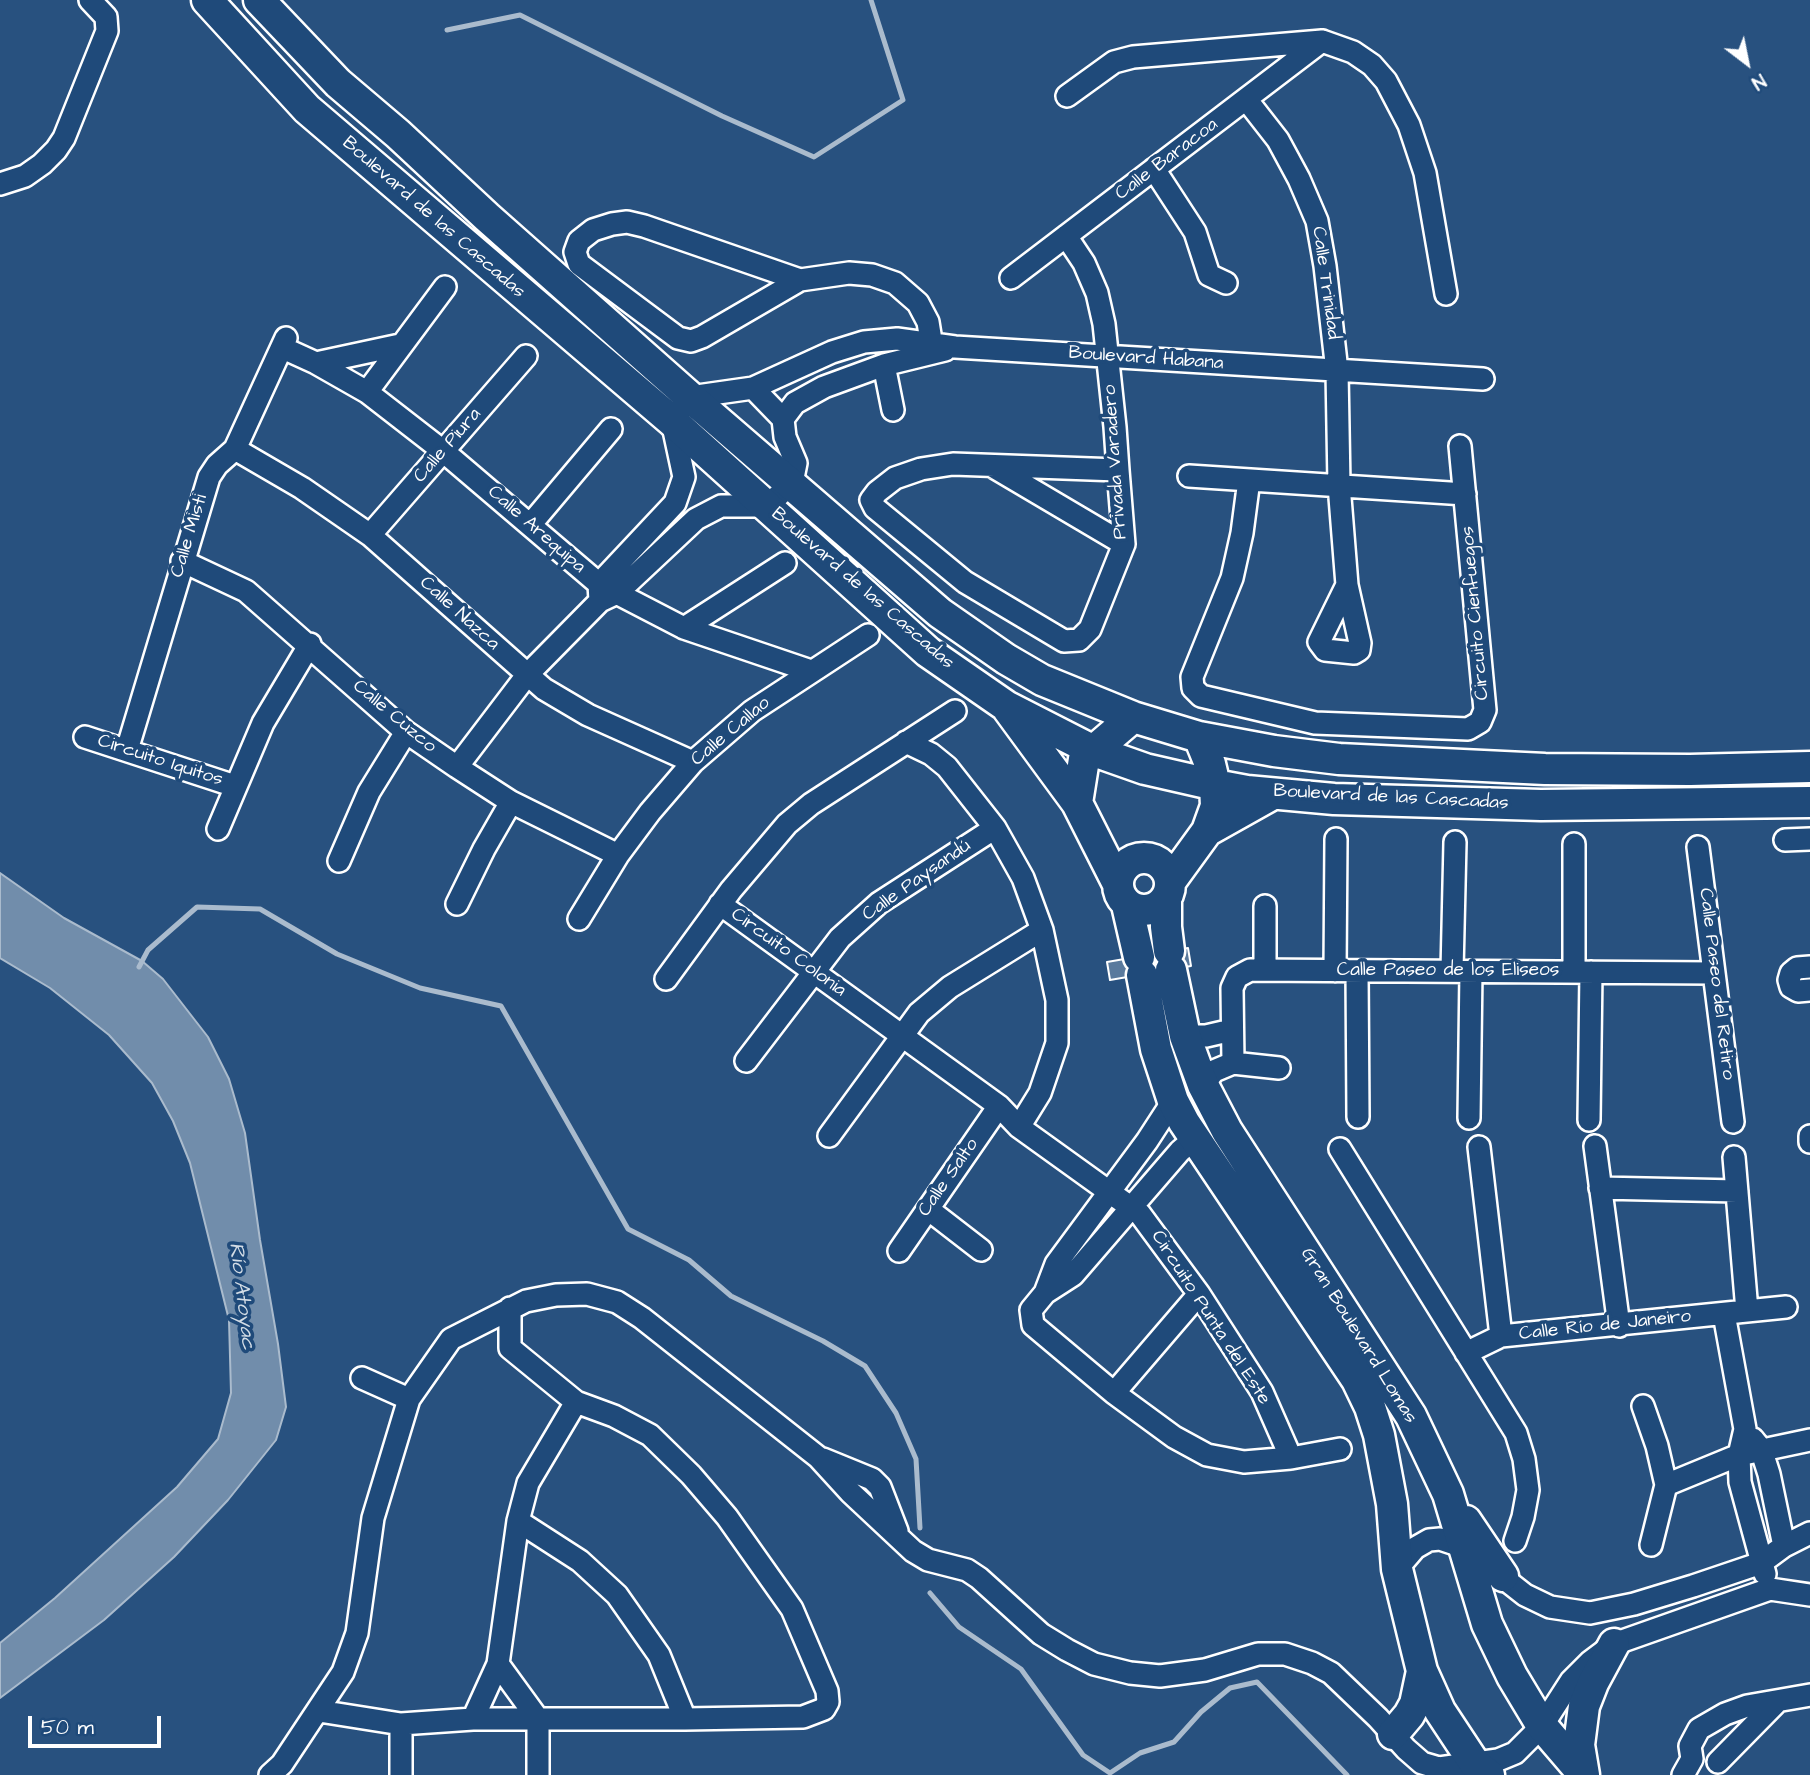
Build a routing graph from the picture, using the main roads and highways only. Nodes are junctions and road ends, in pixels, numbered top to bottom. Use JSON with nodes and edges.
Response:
{"nodes":[{"id":1,"x":207,"y":0,"type":"edge"},
{"id":2,"x":259,"y":0,"type":"edge"},
{"id":3,"x":1006,"y":706,"type":"junction"},
{"id":4,"x":1133,"y":717,"type":"junction"},
{"id":5,"x":1199,"y":737,"type":"junction"},
{"id":6,"x":1094,"y":751,"type":"junction"},
{"id":7,"x":1810,"y":767,"type":"edge"},
{"id":8,"x":1545,"y":769,"type":"junction"},
{"id":9,"x":1215,"y":785,"type":"junction"},
{"id":10,"x":1273,"y":794,"type":"junction"},
{"id":11,"x":1810,"y":802,"type":"edge"},
{"id":12,"x":1077,"y":803,"type":"junction"},
{"id":13,"x":1541,"y":805,"type":"junction"},
{"id":14,"x":1207,"y":831,"type":"junction"},
{"id":15,"x":1168,"y":890,"type":"junction"},
{"id":16,"x":1122,"y":893,"type":"junction"},
{"id":17,"x":1155,"y":963,"type":"junction"},
{"id":18,"x":1150,"y":1023,"type":"junction"},
{"id":19,"x":1183,"y":1027,"type":"junction"},
{"id":20,"x":1257,"y":1176,"type":"junction"},
{"id":21,"x":1231,"y":1193,"type":"junction"},
{"id":22,"x":1448,"y":1494,"type":"junction"},
{"id":23,"x":1503,"y":1576,"type":"road end"},
{"id":24,"x":1614,"y":1644,"type":"road end"},
{"id":25,"x":1422,"y":1671,"type":"junction"},
{"id":26,"x":1393,"y":1734,"type":"road end"},
{"id":27,"x":1482,"y":1770,"type":"edge"},
{"id":28,"x":1584,"y":1775,"type":"edge"}],
"edges":[{"from":1,"to":3,"type":"main road","name":"Boulevard de las Cascadas"},
{"from":2,"to":4,"type":"main road","name":"Boulevard de las Cascadas"},
{"from":3,"to":6,"type":"main road","name":"Boulevard de las Cascadas"},
{"from":3,"to":12,"type":"main road","name":"Gran Boulevard Lomas"},
{"from":4,"to":5,"type":"main road","name":"Boulevard de las Cascadas"},
{"from":4,"to":6,"type":"main road"},
{"from":5,"to":8,"type":"main road","name":"Boulevard de las Cascadas"},
{"from":5,"to":9,"type":"main road"},
{"from":6,"to":9,"type":"main road","name":"Boulevard de las Cascadas"},
{"from":6,"to":12,"type":"main road"},
{"from":7,"to":8,"type":"main road","name":"Boulevard de las Cascadas"},
{"from":8,"to":13,"type":"main road"},
{"from":9,"to":10,"type":"main road","name":"Boulevard de las Cascadas"},
{"from":9,"to":14,"type":"main road"},
{"from":10,"to":13,"type":"main road","name":"Boulevard de las Cascadas"},
{"from":10,"to":14,"type":"main road"},
{"from":11,"to":13,"type":"main road","name":"Boulevard de las Cascadas"},
{"from":12,"to":16,"type":"main road","name":"Gran Boulevard Lomas"},
{"from":14,"to":15,"type":"main road"},
{"from":15,"to":16,"type":"main road"},
{"from":15,"to":16,"type":"main road"},
{"from":15,"to":17,"type":"main road","name":"Gran Boulevard Lomas"},
{"from":16,"to":17,"type":"main road","name":"Gran Boulevard Lomas"},
{"from":17,"to":18,"type":"main road","name":"Gran Boulevard Lomas"},
{"from":17,"to":19,"type":"main road","name":"Gran Boulevard Lomas"},
{"from":18,"to":19,"type":"main road"},
{"from":18,"to":21,"type":"main road","name":"Gran Boulevard Lomas"},
{"from":19,"to":20,"type":"main road","name":"Gran Boulevard Lomas"},
{"from":20,"to":21,"type":"main road"},
{"from":20,"to":22,"type":"main road","name":"Gran Boulevard Lomas"},
{"from":21,"to":25,"type":"main road","name":"Gran Boulevard Lomas"},
{"from":22,"to":23,"type":"main road"},
{"from":22,"to":28,"type":"main road","name":"Gran Boulevard Lomas"},
{"from":24,"to":28,"type":"main road"},
{"from":25,"to":26,"type":"main road"},
{"from":25,"to":27,"type":"main road","name":"Gran Boulevard Lomas"}]}
